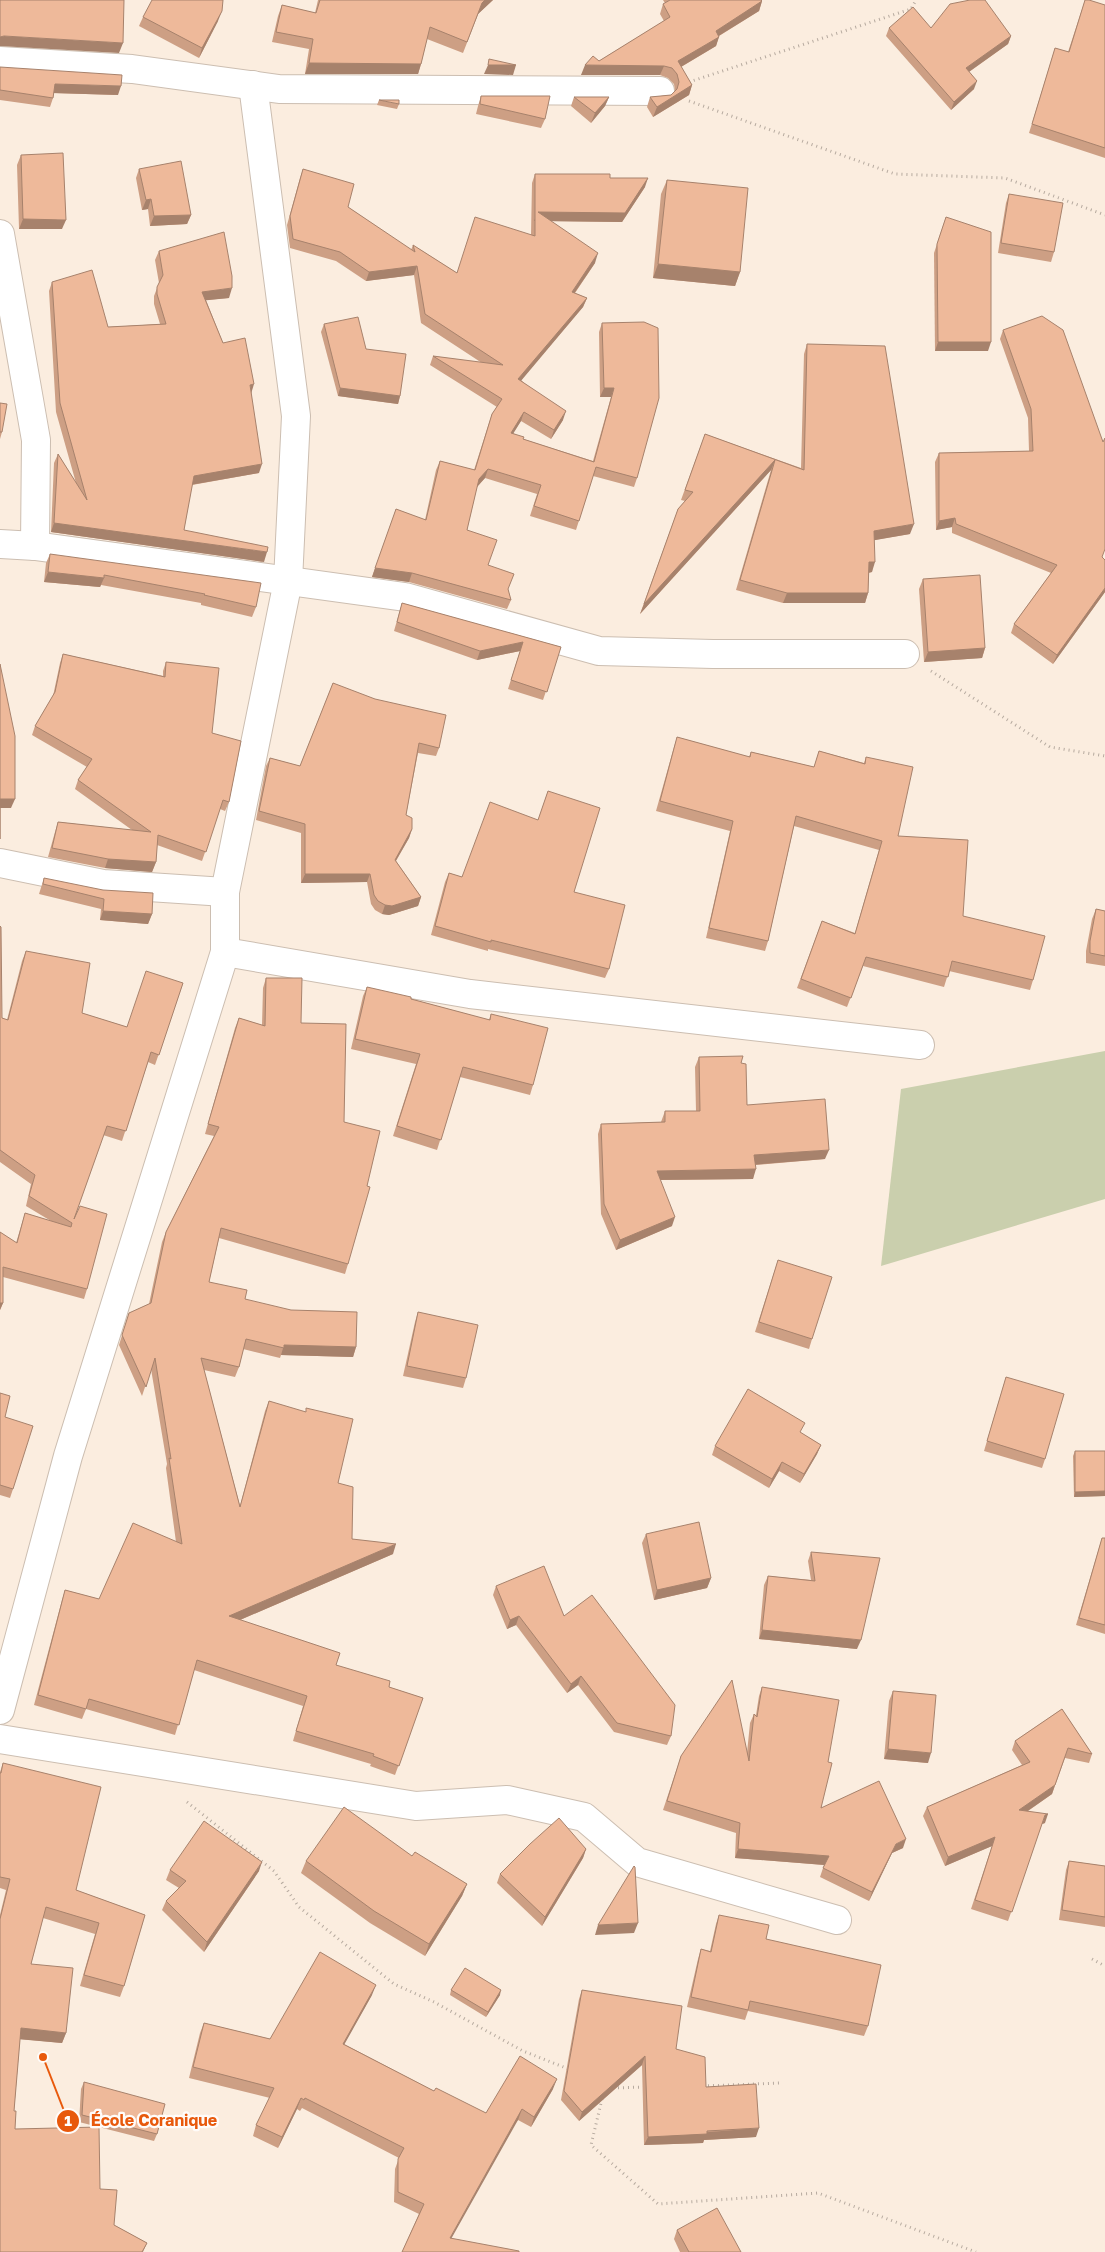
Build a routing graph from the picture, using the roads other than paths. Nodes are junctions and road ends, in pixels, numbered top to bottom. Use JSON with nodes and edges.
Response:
{"nodes":[{"id":1,"x":0,"y":61,"type":"edge"},
{"id":2,"x":253,"y":85,"type":"junction"},
{"id":3,"x":660,"y":91,"type":"road end"},
{"id":4,"x":0,"y":234,"type":"edge"},
{"id":5,"x":0,"y":544,"type":"edge"},
{"id":6,"x":35,"y":546,"type":"junction"},
{"id":7,"x":288,"y":581,"type":"junction"},
{"id":8,"x":905,"y":654,"type":"road end"},
{"id":9,"x":0,"y":863,"type":"edge"},
{"id":10,"x":225,"y":892,"type":"junction"},
{"id":11,"x":225,"y":952,"type":"junction"},
{"id":12,"x":920,"y":1045,"type":"dead end"},
{"id":13,"x":0,"y":1710,"type":"edge"},
{"id":14,"x":0,"y":1739,"type":"edge"},
{"id":15,"x":837,"y":1920,"type":"dead end"}],
"edges":[{"from":1,"to":2,"type":"street"},
{"from":2,"to":3,"type":"street"},
{"from":2,"to":7,"type":"street"},
{"from":4,"to":6,"type":"street"},
{"from":5,"to":6,"type":"street"},
{"from":6,"to":7,"type":"street"},
{"from":7,"to":8,"type":"street"},
{"from":7,"to":10,"type":"street"},
{"from":9,"to":10,"type":"street"},
{"from":10,"to":11,"type":"street"},
{"from":11,"to":12,"type":"street"},
{"from":11,"to":13,"type":"street"},
{"from":14,"to":15,"type":"street"}]}
